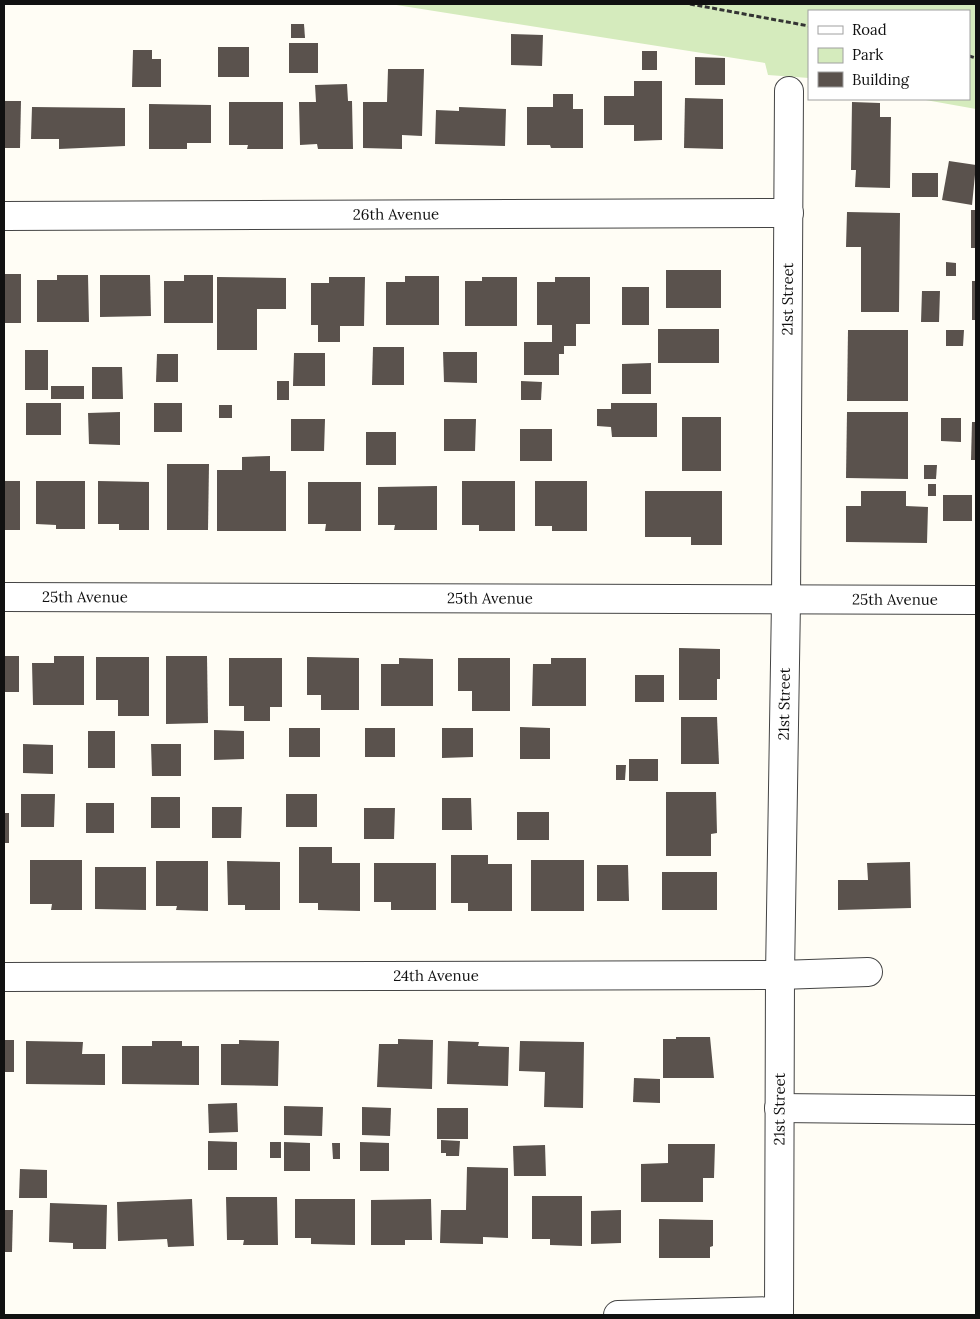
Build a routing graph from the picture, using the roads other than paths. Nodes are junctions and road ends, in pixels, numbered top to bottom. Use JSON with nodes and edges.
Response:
{"nodes":[{"id":1,"x":789,"y":92,"type":"dead end"},
{"id":2,"x":789,"y":213,"type":"junction"},
{"id":3,"x":4,"y":216,"type":"edge"},
{"id":4,"x":4,"y":597,"type":"edge"},
{"id":5,"x":976,"y":600,"type":"edge"},
{"id":6,"x":786,"y":601,"type":"junction"},
{"id":7,"x":868,"y":972,"type":"dead end"},
{"id":8,"x":780,"y":975,"type":"junction"},
{"id":9,"x":4,"y":976,"type":"edge"},
{"id":10,"x":779,"y":1108,"type":"junction"},
{"id":11,"x":976,"y":1110,"type":"edge"},
{"id":12,"x":779,"y":1313,"type":"edge"},
{"id":13,"x":618,"y":1315,"type":"edge"}],
"edges":[{"from":1,"to":2,"type":"street","name":"21st Street"},
{"from":2,"to":3,"type":"street","name":"26th Avenue"},
{"from":2,"to":6,"type":"street","name":"21st Street"},
{"from":4,"to":6,"type":"street","name":"25th Avenue"},
{"from":5,"to":6,"type":"street","name":"25th Avenue"},
{"from":6,"to":8,"type":"street","name":"21st Street"},
{"from":7,"to":8,"type":"street","name":"24th Avenue"},
{"from":8,"to":9,"type":"street","name":"24th Avenue"},
{"from":8,"to":10,"type":"street","name":"21st Street"},
{"from":10,"to":11,"type":"street"},
{"from":10,"to":12,"type":"street","name":"21st Street"},
{"from":12,"to":13,"type":"street"}]}
